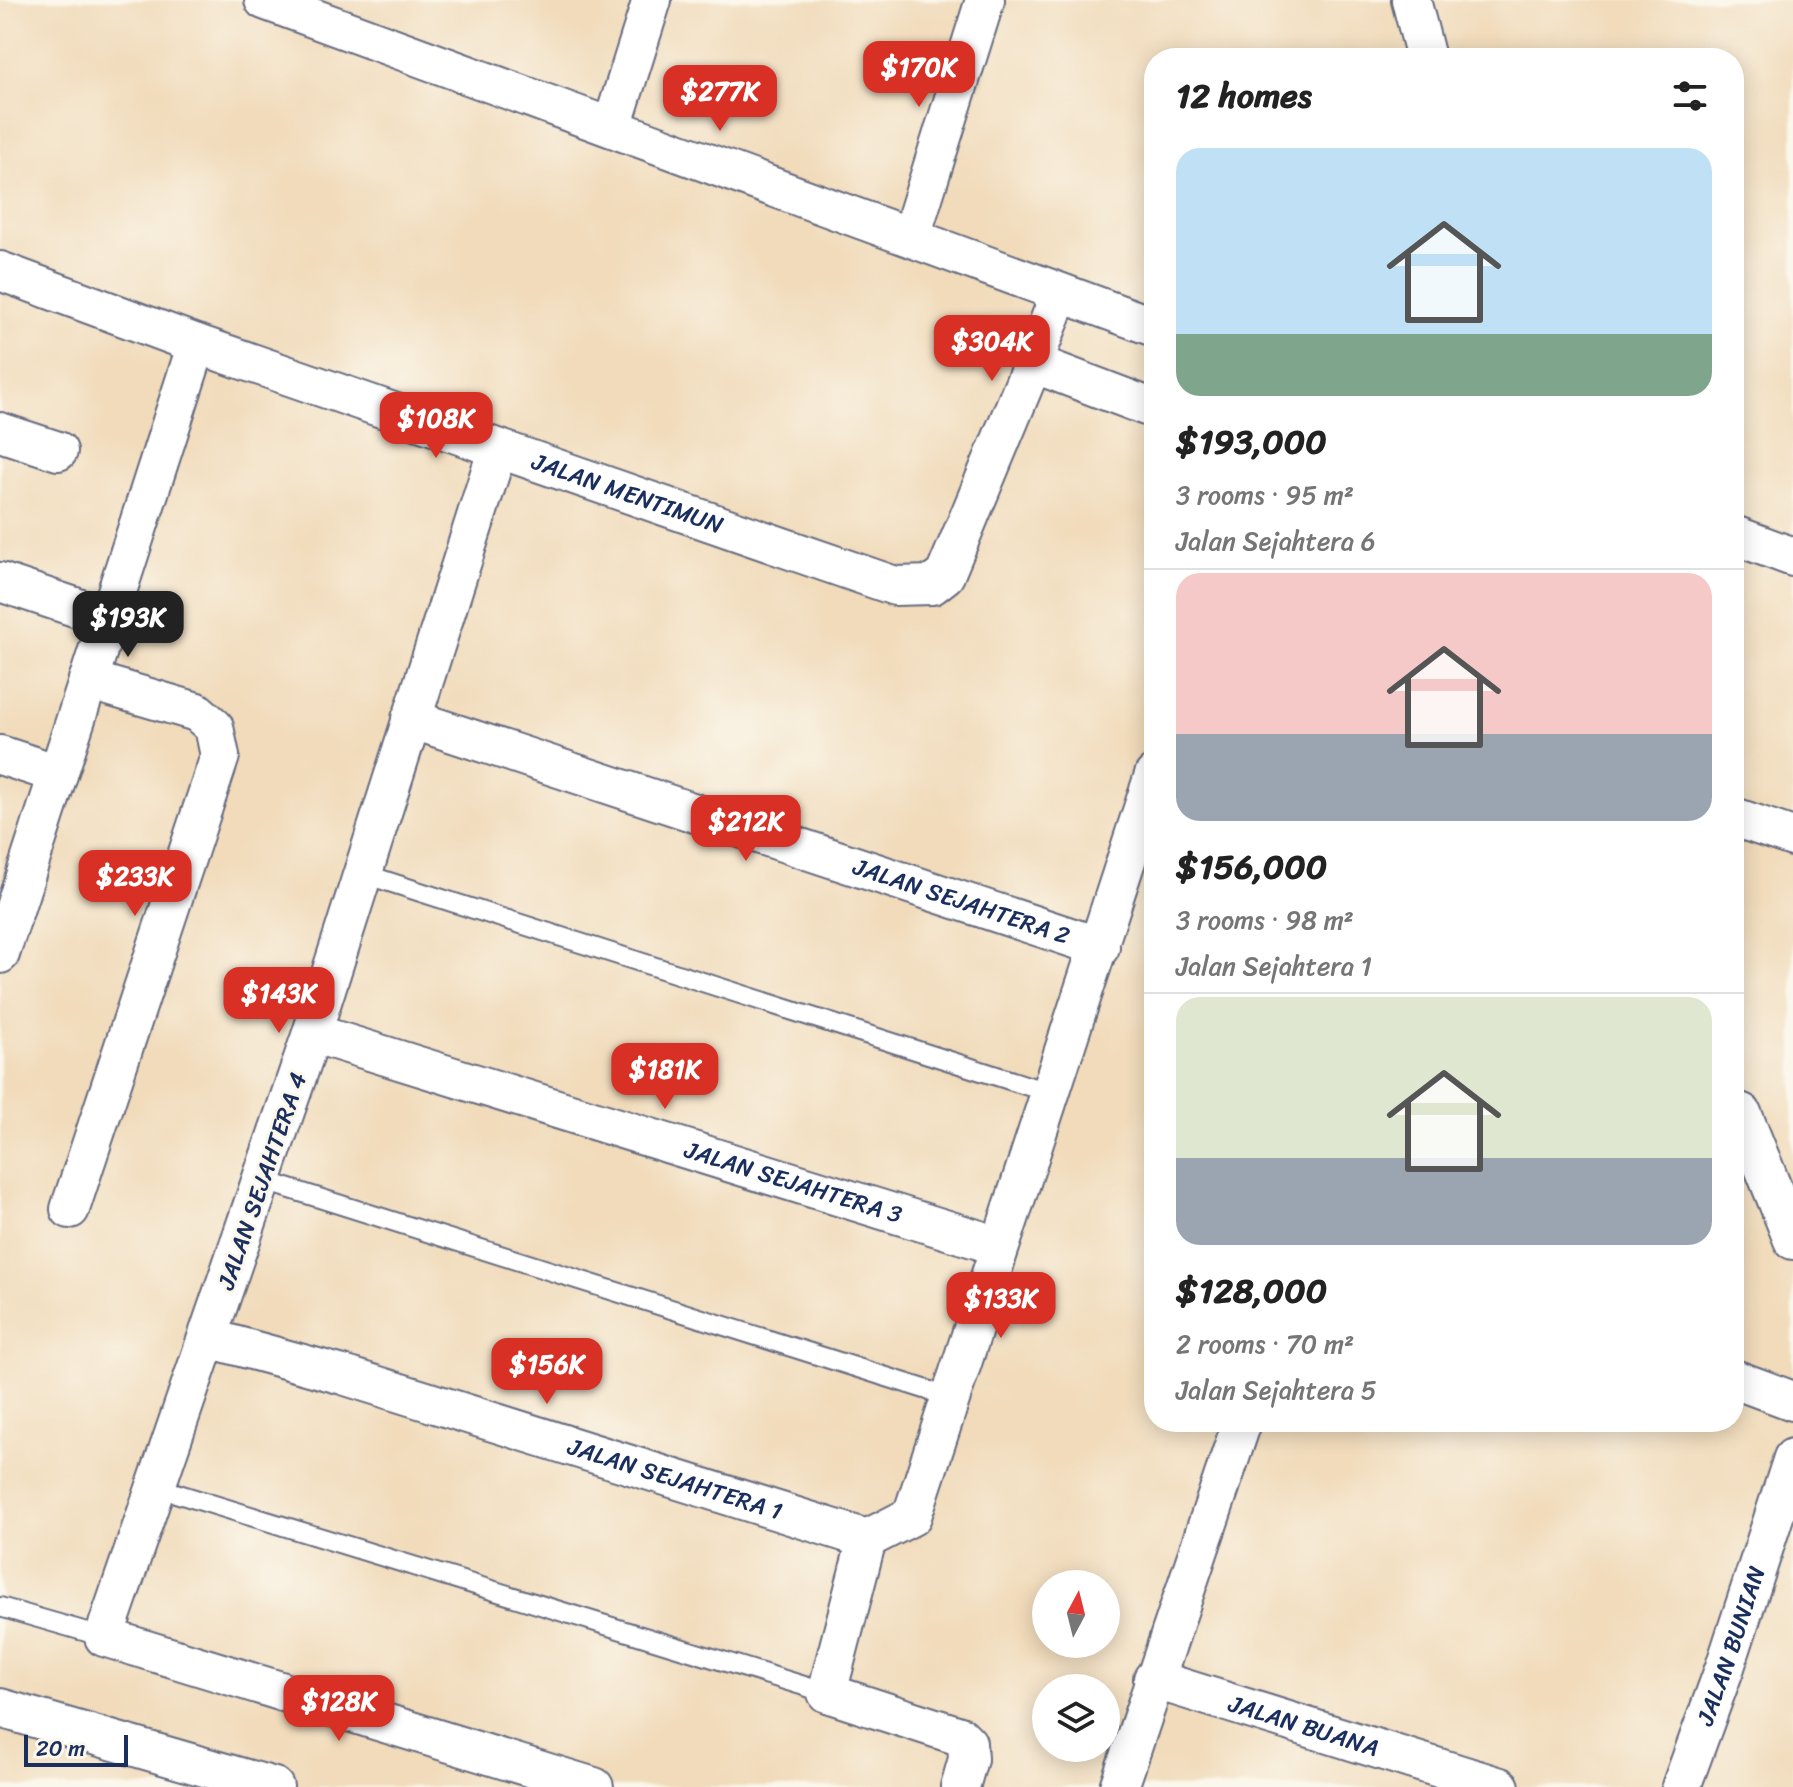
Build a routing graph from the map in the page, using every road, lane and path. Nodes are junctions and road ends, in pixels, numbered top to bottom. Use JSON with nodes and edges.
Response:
{"nodes":[{"id":1,"x":264,"y":0,"type":"edge"},
{"id":2,"x":652,"y":0,"type":"edge"},
{"id":3,"x":985,"y":0,"type":"edge"},
{"id":4,"x":1411,"y":0,"type":"edge"},
{"id":5,"x":319,"y":10,"type":"edge"},
{"id":6,"x":1423,"y":48,"type":"edge"},
{"id":7,"x":612,"y":127,"type":"junction"},
{"id":8,"x":911,"y":236,"type":"junction"},
{"id":9,"x":0,"y":271,"type":"edge"},
{"id":10,"x":1060,"y":294,"type":"junction"},
{"id":11,"x":1144,"y":323,"type":"edge"},
{"id":12,"x":197,"y":344,"type":"junction"},
{"id":13,"x":1033,"y":363,"type":"junction"},
{"id":14,"x":1144,"y":405,"type":"edge"},
{"id":15,"x":0,"y":432,"type":"edge"},
{"id":16,"x":498,"y":448,"type":"junction"},
{"id":17,"x":58,"y":451,"type":"dead end"},
{"id":18,"x":1744,"y":539,"type":"edge"},
{"id":19,"x":1793,"y":557,"type":"edge"},
{"id":20,"x":0,"y":582,"type":"edge"},
{"id":21,"x":108,"y":618,"type":"junction"},
{"id":22,"x":88,"y":680,"type":"junction"},
{"id":23,"x":411,"y":719,"type":"junction"},
{"id":24,"x":0,"y":755,"type":"edge"},
{"id":25,"x":58,"y":774,"type":"junction"},
{"id":26,"x":1144,"y":807,"type":"edge"},
{"id":27,"x":1744,"y":820,"type":"edge"},
{"id":28,"x":1793,"y":837,"type":"edge"},
{"id":29,"x":361,"y":873,"type":"junction"},
{"id":30,"x":7,"y":909,"type":"edge"},
{"id":31,"x":1100,"y":947,"type":"junction"},
{"id":32,"x":0,"y":954,"type":"edge"},
{"id":33,"x":312,"y":1033,"type":"junction"},
{"id":34,"x":1050,"y":1093,"type":"junction"},
{"id":35,"x":1744,"y":1118,"type":"edge"},
{"id":36,"x":262,"y":1180,"type":"junction"},
{"id":37,"x":70,"y":1209,"type":"dead end"},
{"id":38,"x":1793,"y":1240,"type":"edge"},
{"id":39,"x":999,"y":1246,"type":"junction"},
{"id":40,"x":208,"y":1338,"type":"junction"},
{"id":41,"x":1744,"y":1383,"type":"edge"},
{"id":42,"x":950,"y":1397,"type":"junction"},
{"id":43,"x":1793,"y":1401,"type":"edge"},
{"id":44,"x":1239,"y":1432,"type":"edge"},
{"id":45,"x":1793,"y":1458,"type":"edge"},
{"id":46,"x":156,"y":1487,"type":"junction"},
{"id":47,"x":867,"y":1539,"type":"junction"},
{"id":48,"x":0,"y":1607,"type":"edge"},
{"id":49,"x":104,"y":1637,"type":"junction"},
{"id":50,"x":1153,"y":1679,"type":"junction"},
{"id":51,"x":827,"y":1693,"type":"junction"},
{"id":52,"x":0,"y":1708,"type":"edge"},
{"id":53,"x":274,"y":1787,"type":"edge"},
{"id":54,"x":594,"y":1787,"type":"edge"},
{"id":55,"x":960,"y":1787,"type":"edge"},
{"id":56,"x":1119,"y":1787,"type":"edge"},
{"id":57,"x":1500,"y":1787,"type":"edge"},
{"id":58,"x":1681,"y":1787,"type":"edge"}],
"edges":[{"from":1,"to":5,"type":"street"},
{"from":2,"to":7,"type":"street"},
{"from":3,"to":8,"type":"street"},
{"from":4,"to":6,"type":"street"},
{"from":5,"to":7,"type":"street"},
{"from":7,"to":8,"type":"street"},
{"from":8,"to":10,"type":"street"},
{"from":9,"to":12,"type":"street","name":"JALAN MENTIMUN"},
{"from":10,"to":11,"type":"street"},
{"from":10,"to":13,"type":"street"},
{"from":12,"to":16,"type":"street","name":"JALAN MENTIMUN"},
{"from":12,"to":21,"type":"street"},
{"from":13,"to":14,"type":"street"},
{"from":13,"to":16,"type":"street","name":"JALAN MENTIMUN"},
{"from":15,"to":17,"type":"street"},
{"from":16,"to":23,"type":"street","name":"JALAN SEJAHTERA 4"},
{"from":18,"to":19,"type":"street"},
{"from":20,"to":21,"type":"street"},
{"from":21,"to":22,"type":"street"},
{"from":22,"to":25,"type":"street"},
{"from":22,"to":37,"type":"street"},
{"from":23,"to":29,"type":"street","name":"JALAN SEJAHTERA 4"},
{"from":23,"to":31,"type":"street","name":"JALAN SEJAHTERA 2"},
{"from":24,"to":25,"type":"street"},
{"from":25,"to":30,"type":"street"},
{"from":26,"to":31,"type":"street"},
{"from":27,"to":28,"type":"street"},
{"from":29,"to":33,"type":"street","name":"JALAN SEJAHTERA 4"},
{"from":29,"to":34,"type":"lane"},
{"from":30,"to":32,"type":"street"},
{"from":31,"to":34,"type":"street"},
{"from":33,"to":36,"type":"street","name":"JALAN SEJAHTERA 4"},
{"from":33,"to":39,"type":"street","name":"JALAN SEJAHTERA 3"},
{"from":34,"to":39,"type":"street"},
{"from":35,"to":38,"type":"street"},
{"from":36,"to":40,"type":"street","name":"JALAN SEJAHTERA 4"},
{"from":36,"to":42,"type":"lane"},
{"from":39,"to":42,"type":"street"},
{"from":40,"to":46,"type":"street","name":"JALAN SEJAHTERA 4"},
{"from":40,"to":47,"type":"street","name":"JALAN SEJAHTERA 1"},
{"from":41,"to":43,"type":"street"},
{"from":42,"to":47,"type":"street"},
{"from":44,"to":50,"type":"street"},
{"from":45,"to":58,"type":"street","name":"JALAN BUNIAN"},
{"from":46,"to":49,"type":"street","name":"JALAN SEJAHTERA 4"},
{"from":46,"to":51,"type":"lane"},
{"from":47,"to":51,"type":"street"},
{"from":48,"to":49,"type":"lane"},
{"from":49,"to":54,"type":"street"},
{"from":50,"to":56,"type":"street"},
{"from":50,"to":57,"type":"street","name":"JALAN BUANA"},
{"from":51,"to":55,"type":"street"},
{"from":52,"to":53,"type":"street"}]}
